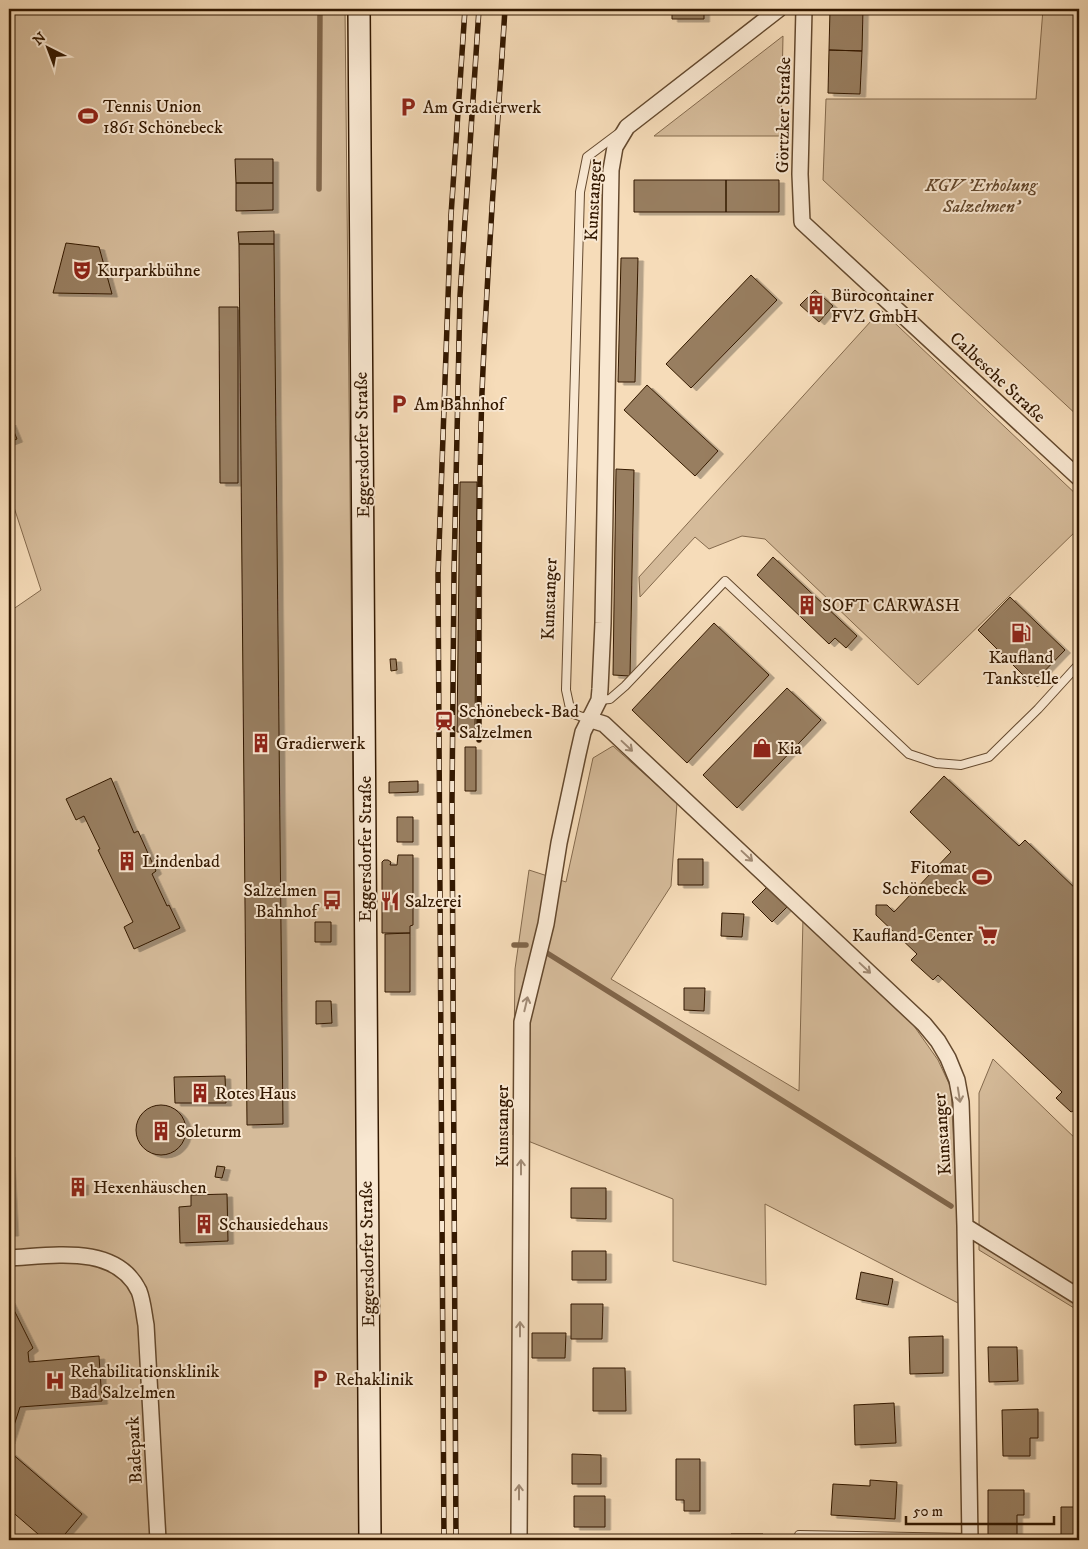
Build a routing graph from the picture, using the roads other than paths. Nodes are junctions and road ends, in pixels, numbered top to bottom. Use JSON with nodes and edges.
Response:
{"nodes":[{"id":1,"x":359,"y":9,"type":"edge"},
{"id":2,"x":780,"y":9,"type":"edge"},
{"id":3,"x":804,"y":9,"type":"edge"},
{"id":4,"x":626,"y":127,"type":"junction"},
{"id":5,"x":802,"y":222,"type":"joint"},
{"id":6,"x":1079,"y":478,"type":"edge"},
{"id":7,"x":1079,"y":664,"type":"edge"},
{"id":8,"x":599,"y":700,"type":"junction"},
{"id":9,"x":588,"y":719,"type":"junction"},
{"id":10,"x":965,"y":1226,"type":"junction"},
{"id":11,"x":9,"y":1258,"type":"edge"},
{"id":12,"x":1079,"y":1296,"type":"edge"},
{"id":13,"x":799,"y":1535,"type":"dead end"},
{"id":14,"x":970,"y":1539,"type":"edge"},
{"id":15,"x":158,"y":1540,"type":"edge"},
{"id":16,"x":370,"y":1540,"type":"edge"},
{"id":17,"x":519,"y":1540,"type":"edge"}],
"edges":[{"from":1,"to":16,"type":"street","name":"Eggersdorfer Straße"},
{"from":2,"to":4,"type":"street"},
{"from":3,"to":5,"type":"street","name":"Görtzker Straße"},
{"from":4,"to":8,"type":"street","name":"Kunstanger"},
{"from":4,"to":9,"type":"lane","name":"Kunstanger"},
{"from":5,"to":6,"type":"street","name":"Calbesche Straße"},
{"from":7,"to":8,"type":"lane"},
{"from":8,"to":9,"type":"street","name":"Kunstanger"},
{"from":9,"to":10,"type":"street","name":"Kunstanger","one_way":true},
{"from":17,"to":9,"type":"street","name":"Kunstanger","one_way":true},
{"from":10,"to":12,"type":"street"},
{"from":10,"to":14,"type":"street","name":"Kunstanger"},
{"from":11,"to":15,"type":"street","name":"Badepark"},
{"from":13,"to":14,"type":"lane"}]}
